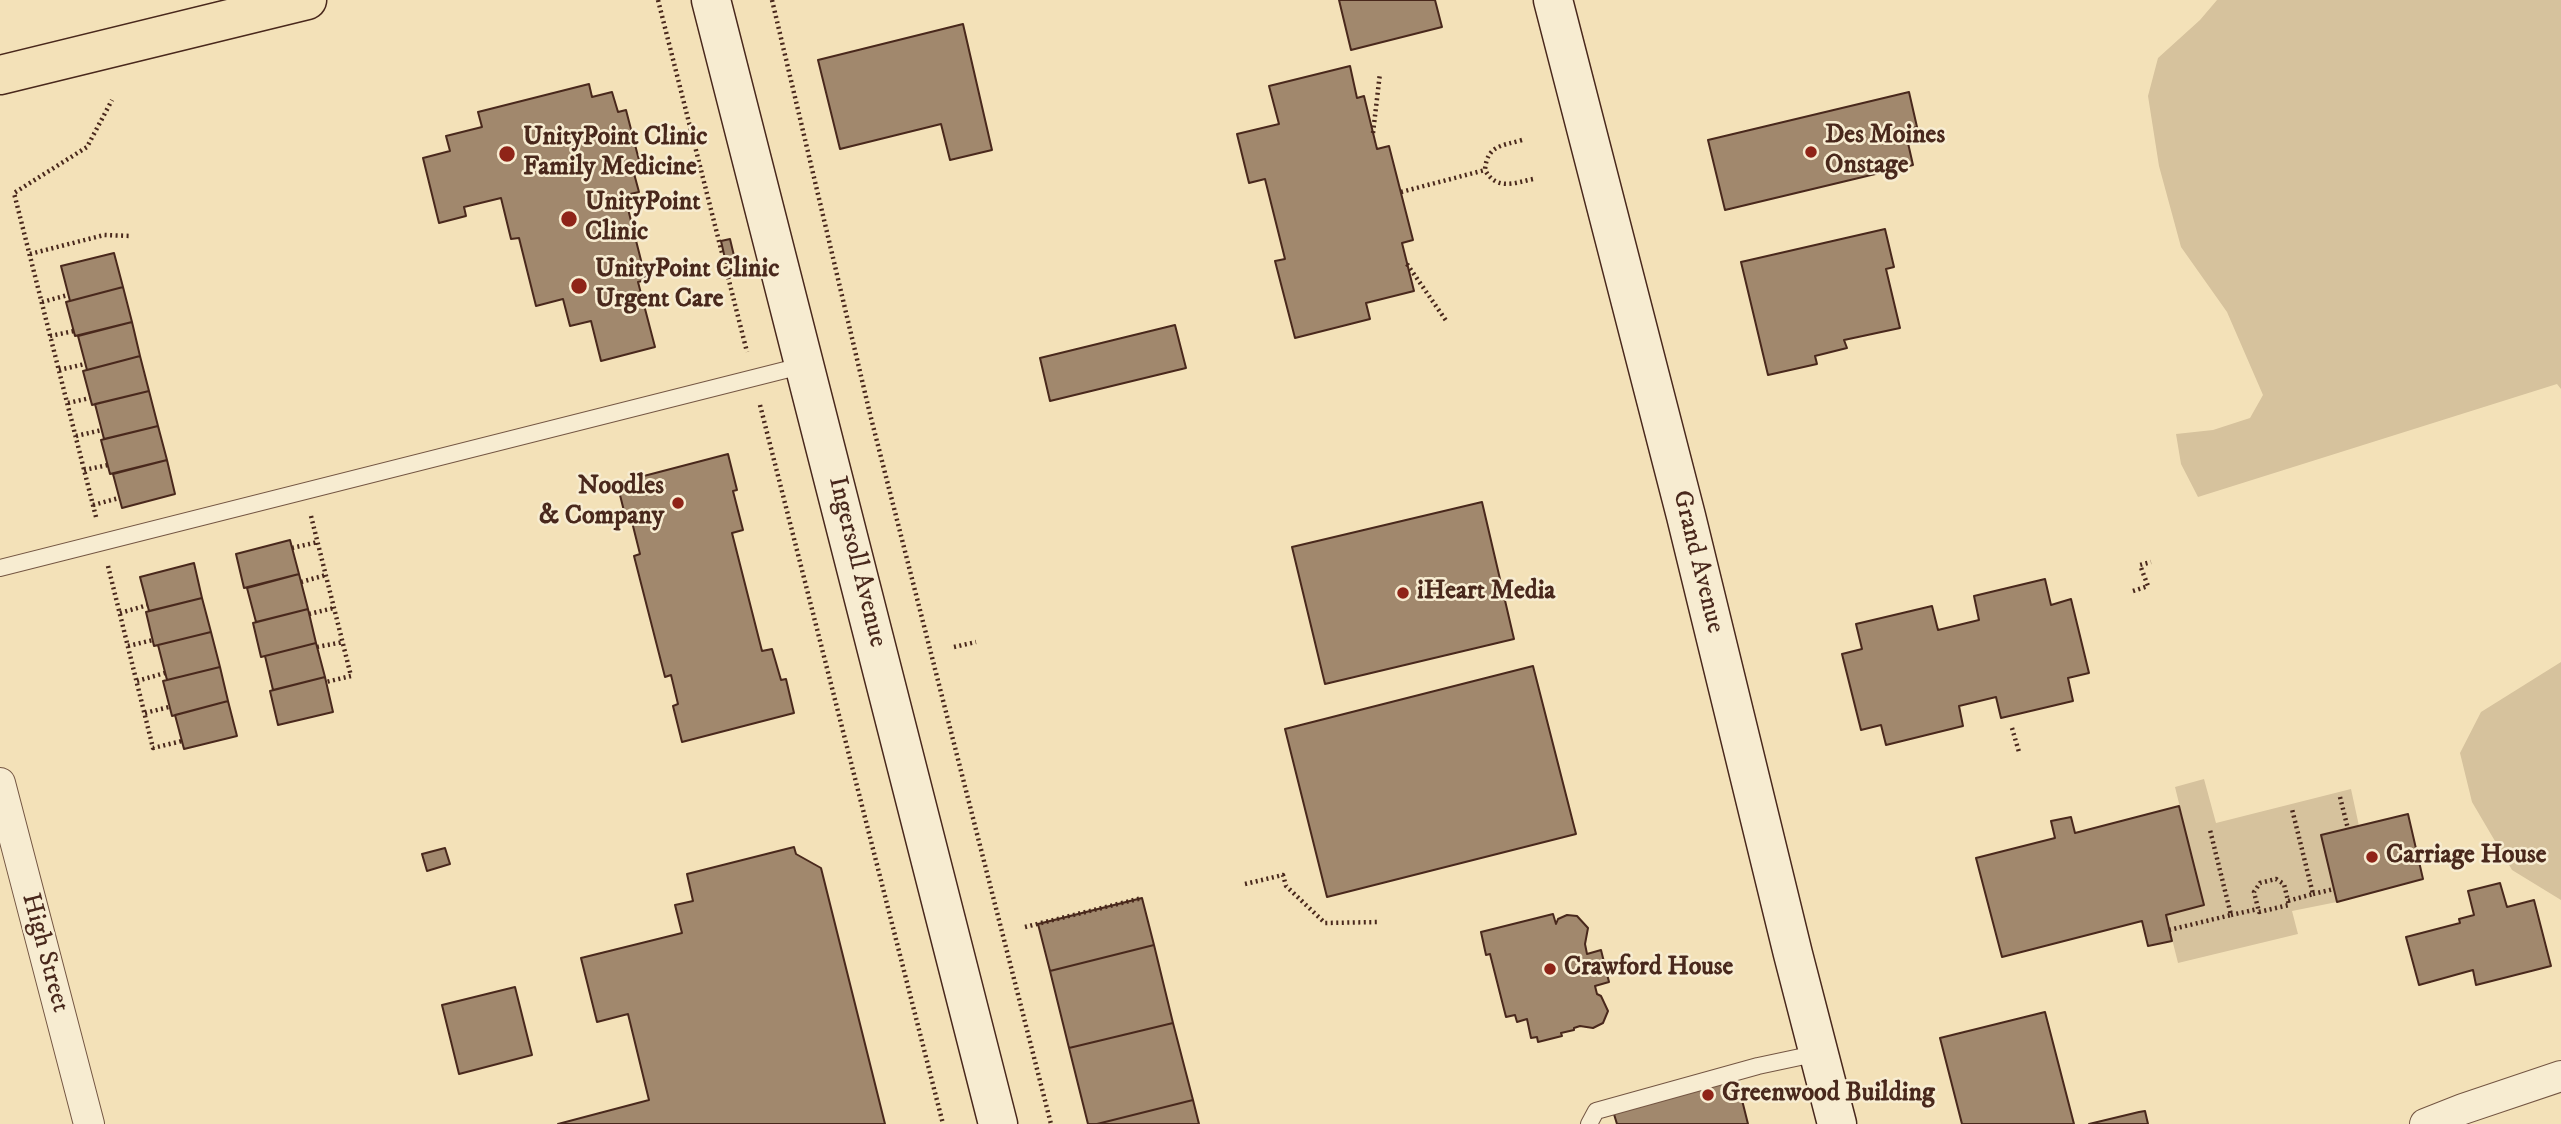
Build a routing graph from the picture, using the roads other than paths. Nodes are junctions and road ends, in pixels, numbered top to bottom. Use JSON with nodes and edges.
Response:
{"nodes":[{"id":1,"x":307,"y":0,"type":"edge"},
{"id":2,"x":711,"y":0,"type":"edge"},
{"id":3,"x":1553,"y":0,"type":"edge"},
{"id":4,"x":0,"y":75,"type":"edge"},
{"id":5,"x":805,"y":365,"type":"junction"},
{"id":6,"x":0,"y":568,"type":"edge"},
{"id":7,"x":0,"y":783,"type":"edge"},
{"id":8,"x":1819,"y":1053,"type":"junction"},
{"id":9,"x":2561,"y":1076,"type":"edge"},
{"id":10,"x":89,"y":1124,"type":"edge"},
{"id":11,"x":998,"y":1124,"type":"edge"},
{"id":12,"x":1589,"y":1124,"type":"edge"},
{"id":13,"x":1838,"y":1124,"type":"edge"},
{"id":14,"x":2425,"y":1124,"type":"edge"}],
"edges":[{"from":1,"to":4,"type":"main road"},
{"from":2,"to":5,"type":"main road","name":"Ingersoll Avenue"},
{"from":3,"to":8,"type":"main road","name":"Grand Avenue"},
{"from":5,"to":6,"type":"lane"},
{"from":5,"to":11,"type":"main road","name":"Ingersoll Avenue"},
{"from":7,"to":10,"type":"street","name":"High Street"},
{"from":8,"to":12,"type":"lane"},
{"from":8,"to":13,"type":"main road","name":"Grand Avenue"},
{"from":9,"to":14,"type":"street"}]}
